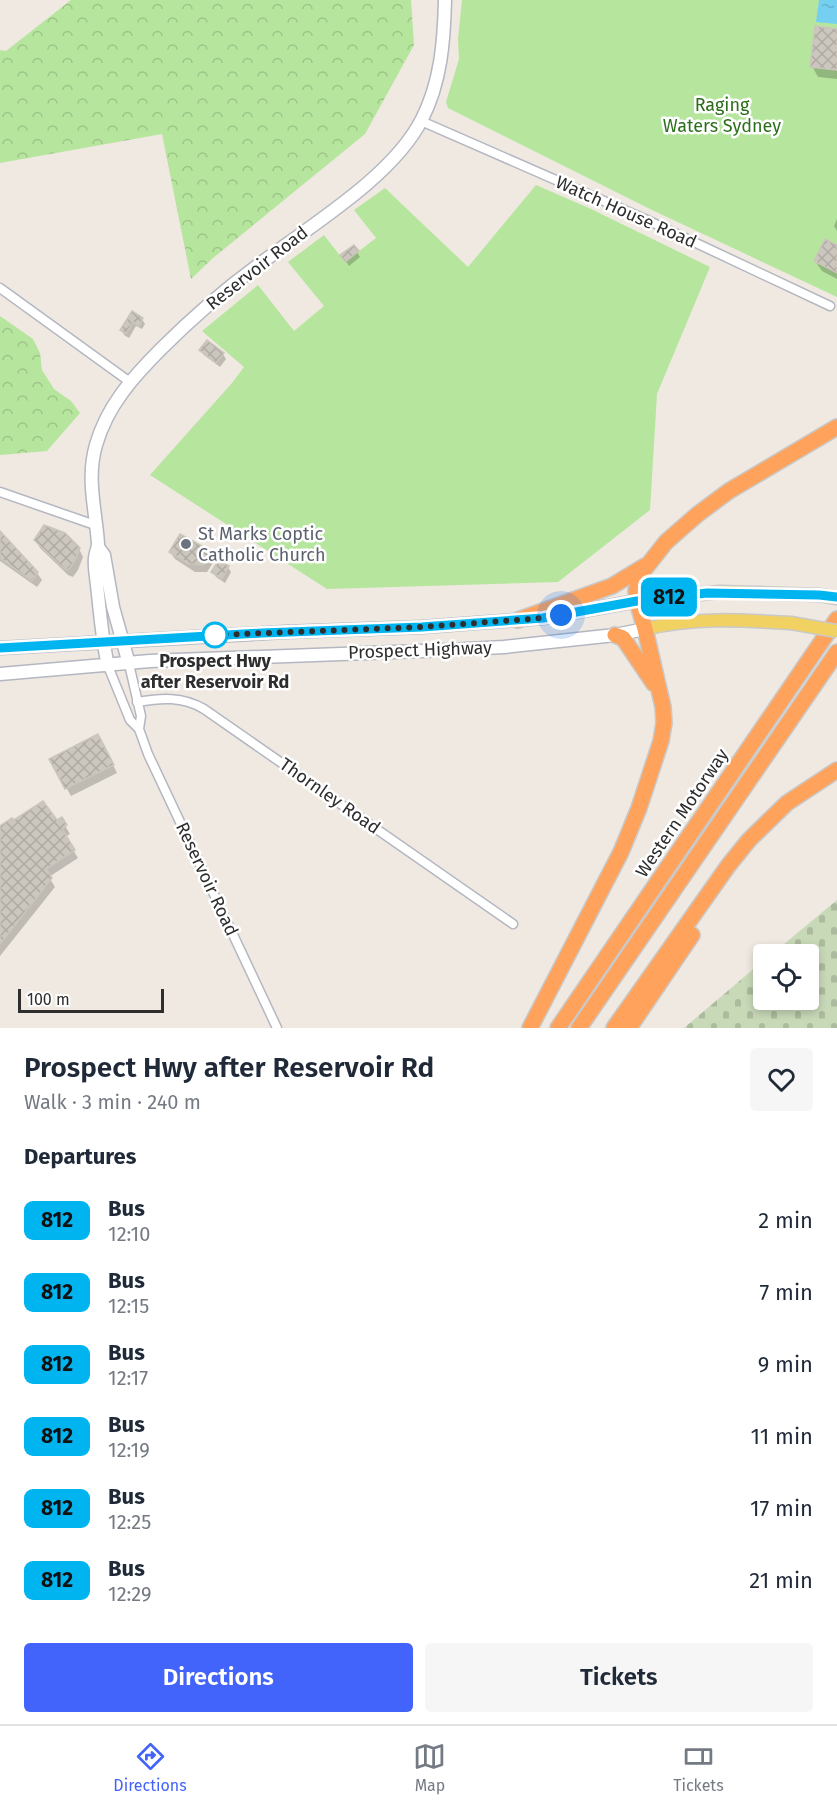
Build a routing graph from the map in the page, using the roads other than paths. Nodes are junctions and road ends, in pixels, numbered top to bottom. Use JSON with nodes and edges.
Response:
{"nodes":[{"id":1,"x":445,"y":0,"type":"edge"},
{"id":2,"x":421,"y":121,"type":"junction"},
{"id":3,"x":0,"y":288,"type":"edge"},
{"id":4,"x":830,"y":306,"type":"dead end"},
{"id":5,"x":130,"y":382,"type":"junction"},
{"id":6,"x":837,"y":427,"type":"edge"},
{"id":7,"x":0,"y":492,"type":"edge"},
{"id":8,"x":95,"y":525,"type":"junction"},
{"id":9,"x":98,"y":547,"type":"junction"},
{"id":10,"x":646,"y":566,"type":"junction"},
{"id":11,"x":837,"y":597,"type":"edge"},
{"id":12,"x":637,"y":601,"type":"junction"},
{"id":13,"x":837,"y":619,"type":"edge"},
{"id":14,"x":518,"y":620,"type":"junction"},
{"id":15,"x":645,"y":629,"type":"junction"},
{"id":16,"x":837,"y":631,"type":"edge"},
{"id":17,"x":615,"y":635,"type":"junction"},
{"id":18,"x":122,"y":640,"type":"junction"},
{"id":19,"x":103,"y":641,"type":"junction"},
{"id":20,"x":0,"y":648,"type":"edge"},
{"id":21,"x":837,"y":652,"type":"edge"},
{"id":22,"x":129,"y":664,"type":"junction"},
{"id":23,"x":108,"y":666,"type":"junction"},
{"id":24,"x":0,"y":674,"type":"edge"},
{"id":25,"x":659,"y":692,"type":"junction"},
{"id":26,"x":137,"y":702,"type":"junction"},
{"id":27,"x":139,"y":729,"type":"junction"},
{"id":28,"x":837,"y":770,"type":"edge"},
{"id":29,"x":728,"y":866,"type":"junction"},
{"id":30,"x":513,"y":924,"type":"dead end"},
{"id":31,"x":277,"y":1028,"type":"edge"},
{"id":32,"x":530,"y":1028,"type":"edge"},
{"id":33,"x":558,"y":1028,"type":"edge"},
{"id":34,"x":579,"y":1028,"type":"edge"},
{"id":35,"x":614,"y":1028,"type":"edge"},
{"id":36,"x":629,"y":1028,"type":"edge"}],
"edges":[{"from":1,"to":2,"type":"main road","name":"Reservoir Road"},
{"from":2,"to":4,"type":"street","name":"Watch House Road"},
{"from":2,"to":5,"type":"main road","name":"Reservoir Road"},
{"from":3,"to":5,"type":"street"},
{"from":5,"to":8,"type":"main road","name":"Reservoir Road"},
{"from":6,"to":10,"type":"highway"},
{"from":7,"to":8,"type":"street"},
{"from":8,"to":9,"type":"main road","name":"Reservoir Road"},
{"from":9,"to":18,"type":"main road","name":"Reservoir Road"},
{"from":9,"to":19,"type":"main road","name":"Reservoir Road"},
{"from":10,"to":12,"type":"highway"},
{"from":10,"to":14,"type":"highway"},
{"from":11,"to":12,"type":"main road","name":"Prospect Highway"},
{"from":12,"to":14,"type":"main road","name":"Prospect Highway"},
{"from":12,"to":15,"type":"highway"},
{"from":13,"to":33,"type":"highway","name":"Western Motorway"},
{"from":14,"to":18,"type":"main road","name":"Prospect Highway"},
{"from":15,"to":16,"type":"main road","name":"Prospect Highway","bridge":true},
{"from":15,"to":17,"type":"main road","name":"Prospect Highway"},
{"from":15,"to":25,"type":"highway"},
{"from":17,"to":22,"type":"main road","name":"Prospect Highway"},
{"from":17,"to":25,"type":"highway"},
{"from":18,"to":19,"type":"main road","name":"Prospect Highway"},
{"from":18,"to":22,"type":"main road","name":"Reservoir Road"},
{"from":19,"to":20,"type":"main road","name":"Prospect Highway"},
{"from":19,"to":23,"type":"main road","name":"Reservoir Road"},
{"from":21,"to":34,"type":"highway","name":"Western Motorway"},
{"from":22,"to":23,"type":"main road","name":"Prospect Highway"},
{"from":22,"to":26,"type":"street","name":"Reservoir Road"},
{"from":23,"to":24,"type":"main road","name":"Prospect Highway"},
{"from":23,"to":27,"type":"street","name":"Reservoir Road"},
{"from":25,"to":32,"type":"highway"},
{"from":26,"to":27,"type":"street","name":"Reservoir Road"},
{"from":26,"to":30,"type":"street","name":"Thornley Road"},
{"from":27,"to":31,"type":"street","name":"Reservoir Road"},
{"from":28,"to":29,"type":"highway"},
{"from":29,"to":35,"type":"highway"},
{"from":29,"to":36,"type":"highway"}]}
